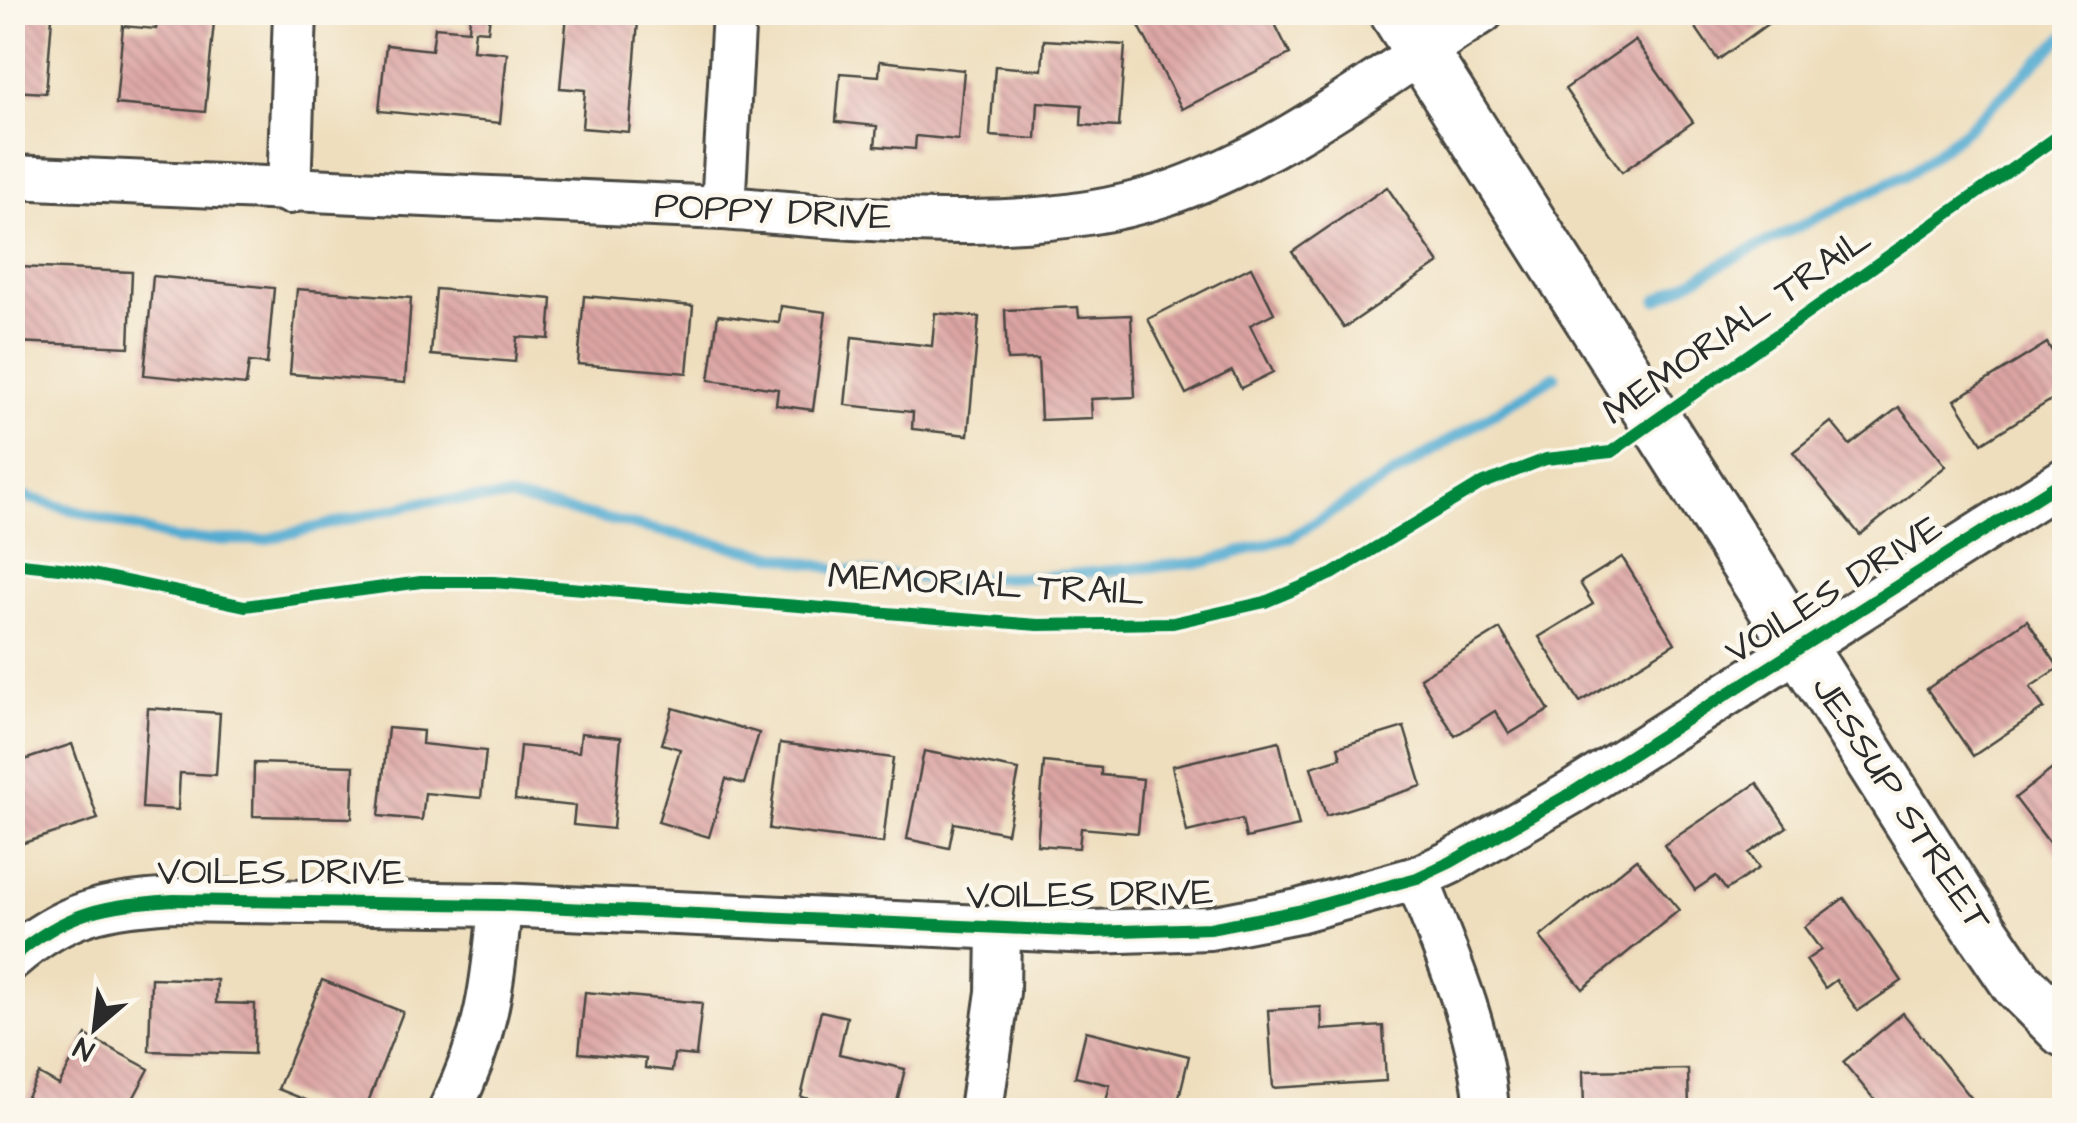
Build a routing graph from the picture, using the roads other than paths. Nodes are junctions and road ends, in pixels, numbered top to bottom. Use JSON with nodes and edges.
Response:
{"nodes":[{"id":1,"x":295,"y":12,"type":"edge"},
{"id":2,"x":734,"y":12,"type":"edge"},
{"id":3,"x":1482,"y":12,"type":"edge"},
{"id":4,"x":1408,"y":32,"type":"edge"},
{"id":5,"x":12,"y":178,"type":"edge"},
{"id":6,"x":289,"y":192,"type":"junction"},
{"id":7,"x":723,"y":208,"type":"junction"},
{"id":8,"x":2064,"y":480,"type":"edge"},
{"id":9,"x":1801,"y":646,"type":"junction"},
{"id":10,"x":1417,"y":878,"type":"junction"},
{"id":11,"x":500,"y":904,"type":"junction"},
{"id":12,"x":999,"y":930,"type":"junction"},
{"id":13,"x":12,"y":958,"type":"edge"},
{"id":14,"x":2064,"y":1030,"type":"edge"},
{"id":15,"x":450,"y":1110,"type":"edge"},
{"id":16,"x":981,"y":1110,"type":"edge"},
{"id":17,"x":1488,"y":1110,"type":"edge"}],
"edges":[{"from":1,"to":6,"type":"street"},
{"from":2,"to":7,"type":"street"},
{"from":3,"to":4,"type":"street","name":"POPPY DRIVE"},
{"from":4,"to":7,"type":"street","name":"POPPY DRIVE"},
{"from":4,"to":9,"type":"street","name":"JESSUP STREET"},
{"from":5,"to":6,"type":"street","name":"POPPY DRIVE"},
{"from":6,"to":7,"type":"street","name":"POPPY DRIVE"},
{"from":8,"to":9,"type":"street","name":"VOILES DRIVE"},
{"from":9,"to":10,"type":"street","name":"VOILES DRIVE"},
{"from":9,"to":14,"type":"street","name":"JESSUP STREET"},
{"from":10,"to":12,"type":"street","name":"VOILES DRIVE"},
{"from":10,"to":17,"type":"street"},
{"from":11,"to":12,"type":"street","name":"VOILES DRIVE"},
{"from":11,"to":13,"type":"street","name":"VOILES DRIVE"},
{"from":11,"to":15,"type":"street"},
{"from":12,"to":16,"type":"street"}]}
